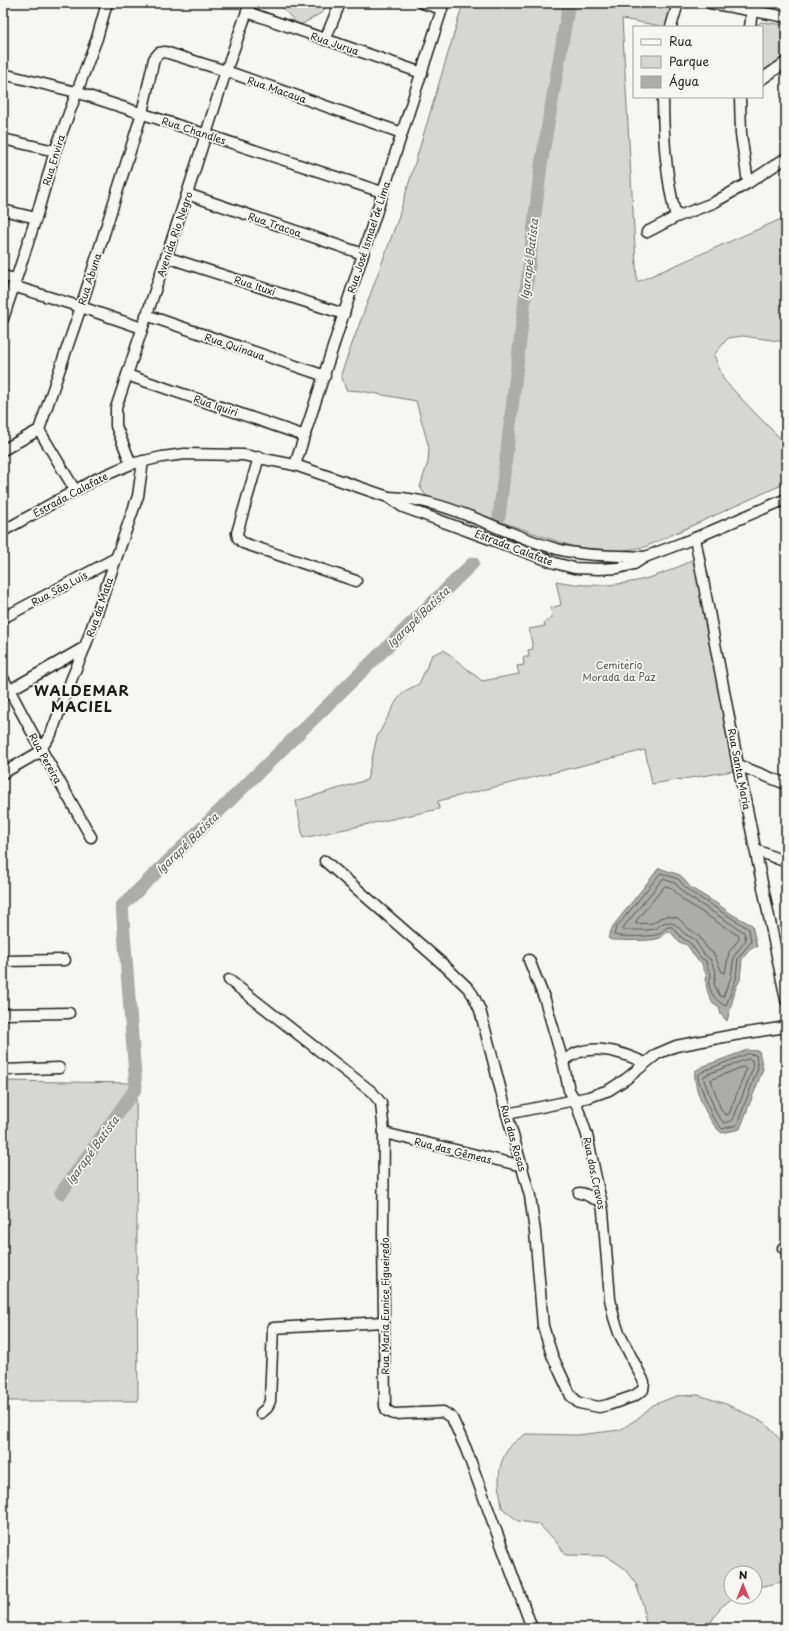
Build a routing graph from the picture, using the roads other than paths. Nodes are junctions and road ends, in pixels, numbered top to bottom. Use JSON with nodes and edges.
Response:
{"nodes":[{"id":1,"x":106,"y":3,"type":"edge"},
{"id":2,"x":340,"y":3,"type":"edge"},
{"id":3,"x":422,"y":3,"type":"edge"},
{"id":4,"x":678,"y":3,"type":"edge"},
{"id":5,"x":710,"y":3,"type":"edge"},
{"id":6,"x":249,"y":8,"type":"edge"},
{"id":7,"x":752,"y":11,"type":"junction"},
{"id":8,"x":786,"y":16,"type":"edge"},
{"id":9,"x":672,"y":26,"type":"edge"},
{"id":10,"x":750,"y":26,"type":"edge"},
{"id":11,"x":325,"y":40,"type":"junction"},
{"id":12,"x":154,"y":59,"type":"joint"},
{"id":13,"x":786,"y":62,"type":"edge"},
{"id":14,"x":226,"y":71,"type":"junction"},
{"id":15,"x":3,"y":74,"type":"edge"},
{"id":16,"x":422,"y":74,"type":"junction"},
{"id":17,"x":763,"y":77,"type":"edge"},
{"id":18,"x":76,"y":92,"type":"junction"},
{"id":19,"x":663,"y":98,"type":"edge"},
{"id":20,"x":740,"y":98,"type":"edge"},
{"id":21,"x":142,"y":113,"type":"junction"},
{"id":22,"x":402,"y":133,"type":"junction"},
{"id":23,"x":206,"y":134,"type":"junction"},
{"id":24,"x":3,"y":139,"type":"edge"},
{"id":25,"x":55,"y":151,"type":"junction"},
{"id":26,"x":786,"y":158,"type":"edge"},
{"id":27,"x":748,"y":183,"type":"junction"},
{"id":28,"x":382,"y":192,"type":"junction"},
{"id":29,"x":188,"y":194,"type":"junction"},
{"id":30,"x":3,"y":210,"type":"edge"},
{"id":31,"x":676,"y":217,"type":"junction"},
{"id":32,"x":36,"y":218,"type":"junction"},
{"id":33,"x":647,"y":232,"type":"dead end"},
{"id":34,"x":363,"y":254,"type":"junction"},
{"id":35,"x":166,"y":257,"type":"junction"},
{"id":36,"x":3,"y":276,"type":"edge"},
{"id":37,"x":15,"y":282,"type":"junction"},
{"id":38,"x":80,"y":306,"type":"junction"},
{"id":39,"x":344,"y":314,"type":"junction"},
{"id":40,"x":146,"y":315,"type":"junction"},
{"id":41,"x":3,"y":319,"type":"edge"},
{"id":42,"x":142,"y":328,"type":"junction"},
{"id":43,"x":127,"y":375,"type":"junction"},
{"id":44,"x":325,"y":376,"type":"junction"},
{"id":45,"x":39,"y":430,"type":"junction"},
{"id":46,"x":305,"y":436,"type":"junction"},
{"id":47,"x":3,"y":450,"type":"edge"},
{"id":48,"x":259,"y":457,"type":"junction"},
{"id":49,"x":143,"y":461,"type":"junction"},
{"id":50,"x":131,"y":464,"type":"junction"},
{"id":51,"x":295,"y":465,"type":"junction"},
{"id":52,"x":75,"y":490,"type":"junction"},
{"id":53,"x":388,"y":497,"type":"junction"},
{"id":54,"x":786,"y":499,"type":"edge"},
{"id":55,"x":3,"y":531,"type":"edge"},
{"id":56,"x":695,"y":538,"type":"junction"},
{"id":57,"x":645,"y":557,"type":"junction"},
{"id":58,"x":116,"y":558,"type":"junction"},
{"id":59,"x":356,"y":581,"type":"dead end"},
{"id":60,"x":3,"y":618,"type":"edge"},
{"id":61,"x":85,"y":647,"type":"junction"},
{"id":62,"x":3,"y":678,"type":"edge"},
{"id":63,"x":6,"y":692,"type":"edge"},
{"id":64,"x":41,"y":749,"type":"junction"},
{"id":65,"x":738,"y":765,"type":"junction"},
{"id":66,"x":3,"y":772,"type":"edge"},
{"id":67,"x":786,"y":784,"type":"edge"},
{"id":68,"x":91,"y":837,"type":"dead end"},
{"id":69,"x":756,"y":850,"type":"junction"},
{"id":70,"x":325,"y":861,"type":"dead end"},
{"id":71,"x":786,"y":862,"type":"edge"},
{"id":72,"x":65,"y":960,"type":"dead end"},
{"id":73,"x":529,"y":960,"type":"dead end"},
{"id":74,"x":3,"y":961,"type":"edge"},
{"id":75,"x":229,"y":980,"type":"dead end"},
{"id":76,"x":786,"y":1000,"type":"edge"},
{"id":77,"x":69,"y":1013,"type":"dead end"},
{"id":78,"x":3,"y":1014,"type":"edge"},
{"id":79,"x":786,"y":1027,"type":"edge"},
{"id":80,"x":563,"y":1062,"type":"junction"},
{"id":81,"x":645,"y":1063,"type":"junction"},
{"id":82,"x":59,"y":1068,"type":"dead end"},
{"id":83,"x":3,"y":1070,"type":"edge"},
{"id":84,"x":575,"y":1100,"type":"junction"},
{"id":85,"x":507,"y":1114,"type":"junction"},
{"id":86,"x":384,"y":1133,"type":"junction"},
{"id":87,"x":522,"y":1166,"type":"junction"},
{"id":88,"x":580,"y":1193,"type":"dead end"},
{"id":89,"x":601,"y":1199,"type":"junction"},
{"id":90,"x":384,"y":1322,"type":"junction"},
{"id":91,"x":645,"y":1388,"type":"joint"},
{"id":92,"x":261,"y":1413,"type":"dead end"},
{"id":93,"x":532,"y":1628,"type":"edge"}],
"edges":[{"from":1,"to":18,"type":"street","name":"Rua Envira"},
{"from":2,"to":11,"type":"street"},
{"from":3,"to":16,"type":"street","name":"Rua José Ismael de Lima"},
{"from":4,"to":9,"type":"street"},
{"from":5,"to":7,"type":"street"},
{"from":6,"to":11,"type":"street","name":"Rua Jurua"},
{"from":6,"to":14,"type":"street","name":"Avenida Rio Negro"},
{"from":7,"to":8,"type":"street"},
{"from":7,"to":10,"type":"street"},
{"from":11,"to":16,"type":"street","name":"Rua Jurua"},
{"from":12,"to":14,"type":"street","name":"Rua Macaua"},
{"from":12,"to":21,"type":"street","name":"Rua Abuna"},
{"from":13,"to":17,"type":"street"},
{"from":14,"to":22,"type":"street","name":"Rua Macaua"},
{"from":14,"to":23,"type":"street","name":"Avenida Rio Negro"},
{"from":15,"to":18,"type":"street","name":"Rua Chandles"},
{"from":16,"to":22,"type":"street","name":"Rua José Ismael de Lima"},
{"from":18,"to":21,"type":"street","name":"Rua Chandles"},
{"from":18,"to":25,"type":"street","name":"Rua Envira"},
{"from":19,"to":31,"type":"street"},
{"from":20,"to":27,"type":"street"},
{"from":21,"to":23,"type":"street","name":"Rua Chandles"},
{"from":21,"to":38,"type":"street","name":"Rua Abuna"},
{"from":22,"to":28,"type":"street","name":"Rua José Ismael de Lima"},
{"from":23,"to":28,"type":"street","name":"Rua Chandles"},
{"from":23,"to":29,"type":"street","name":"Avenida Rio Negro"},
{"from":24,"to":25,"type":"street"},
{"from":25,"to":32,"type":"street","name":"Rua Envira"},
{"from":26,"to":27,"type":"street"},
{"from":27,"to":31,"type":"street"},
{"from":28,"to":34,"type":"street","name":"Rua José Ismael de Lima"},
{"from":29,"to":34,"type":"street","name":"Rua Tracoa"},
{"from":29,"to":35,"type":"street","name":"Avenida Rio Negro"},
{"from":30,"to":32,"type":"street"},
{"from":31,"to":33,"type":"street"},
{"from":32,"to":37,"type":"street","name":"Rua Envira"},
{"from":34,"to":39,"type":"street","name":"Rua José Ismael de Lima"},
{"from":35,"to":39,"type":"street","name":"Rua Ituxi"},
{"from":35,"to":40,"type":"street","name":"Avenida Rio Negro"},
{"from":36,"to":37,"type":"street"},
{"from":37,"to":38,"type":"street"},
{"from":37,"to":41,"type":"street","name":"Rua Envira"},
{"from":38,"to":42,"type":"street"},
{"from":38,"to":45,"type":"street","name":"Rua Abuna"},
{"from":39,"to":44,"type":"street","name":"Rua José Ismael de Lima"},
{"from":40,"to":42,"type":"street","name":"Avenida Rio Negro"},
{"from":40,"to":44,"type":"street","name":"Rua Quinaua"},
{"from":42,"to":43,"type":"street","name":"Avenida Rio Negro"},
{"from":43,"to":46,"type":"street","name":"Rua Iquiri"},
{"from":43,"to":50,"type":"street","name":"Avenida Rio Negro"},
{"from":44,"to":46,"type":"street","name":"Rua José Ismael de Lima"},
{"from":45,"to":47,"type":"street"},
{"from":45,"to":52,"type":"street"},
{"from":46,"to":51,"type":"street","name":"Rua José Ismael de Lima"},
{"from":48,"to":49,"type":"street","name":"Estrada Calafate"},
{"from":48,"to":51,"type":"street","name":"Estrada Calafate"},
{"from":48,"to":59,"type":"street"},
{"from":49,"to":50,"type":"street","name":"Estrada Calafate"},
{"from":49,"to":58,"type":"street","name":"Rua da Mata"},
{"from":50,"to":52,"type":"street","name":"Estrada Calafate"},
{"from":51,"to":53,"type":"street","name":"Estrada Calafate"},
{"from":52,"to":55,"type":"street","name":"Estrada Calafate"},
{"from":53,"to":57,"type":"street","name":"Estrada Calafate"},
{"from":53,"to":57,"type":"street","name":"Estrada Calafate"},
{"from":54,"to":56,"type":"street","name":"Estrada Calafate"},
{"from":56,"to":57,"type":"street","name":"Estrada Calafate"},
{"from":56,"to":65,"type":"street","name":"Rua Santa Maria"},
{"from":58,"to":60,"type":"street","name":"Rua São Luís"},
{"from":58,"to":61,"type":"street","name":"Rua da Mata"},
{"from":61,"to":63,"type":"street"},
{"from":61,"to":64,"type":"street","name":"Rua da Mata"},
{"from":62,"to":63,"type":"street","name":"Rua Pereira"},
{"from":63,"to":64,"type":"street","name":"Rua Pereira"},
{"from":64,"to":66,"type":"street"},
{"from":64,"to":68,"type":"street","name":"Rua Pereira"},
{"from":65,"to":67,"type":"street"},
{"from":65,"to":69,"type":"street","name":"Rua Santa Maria"},
{"from":69,"to":71,"type":"street"},
{"from":69,"to":76,"type":"street","name":"Rua Santa Maria"},
{"from":70,"to":85,"type":"street","name":"Rua das Rosas"},
{"from":72,"to":74,"type":"street"},
{"from":73,"to":80,"type":"street","name":"Rua dos Cravos"},
{"from":75,"to":86,"type":"street","name":"Rua Maria Eunice Figueiredo"},
{"from":77,"to":78,"type":"street"},
{"from":79,"to":81,"type":"street"},
{"from":80,"to":81,"type":"street"},
{"from":80,"to":84,"type":"street","name":"Rua dos Cravos"},
{"from":81,"to":84,"type":"street"},
{"from":82,"to":83,"type":"street"},
{"from":84,"to":85,"type":"street"},
{"from":84,"to":89,"type":"street","name":"Rua dos Cravos"},
{"from":85,"to":87,"type":"street","name":"Rua das Rosas"},
{"from":86,"to":87,"type":"street","name":"Rua das Gêmeas"},
{"from":86,"to":90,"type":"street","name":"Rua Maria Eunice Figueiredo"},
{"from":87,"to":91,"type":"street","name":"Rua das Rosas"},
{"from":88,"to":89,"type":"street"},
{"from":89,"to":91,"type":"street","name":"Rua dos Cravos"},
{"from":90,"to":92,"type":"street"},
{"from":90,"to":93,"type":"street","name":"Rua Maria Eunice Figueiredo"}]}
